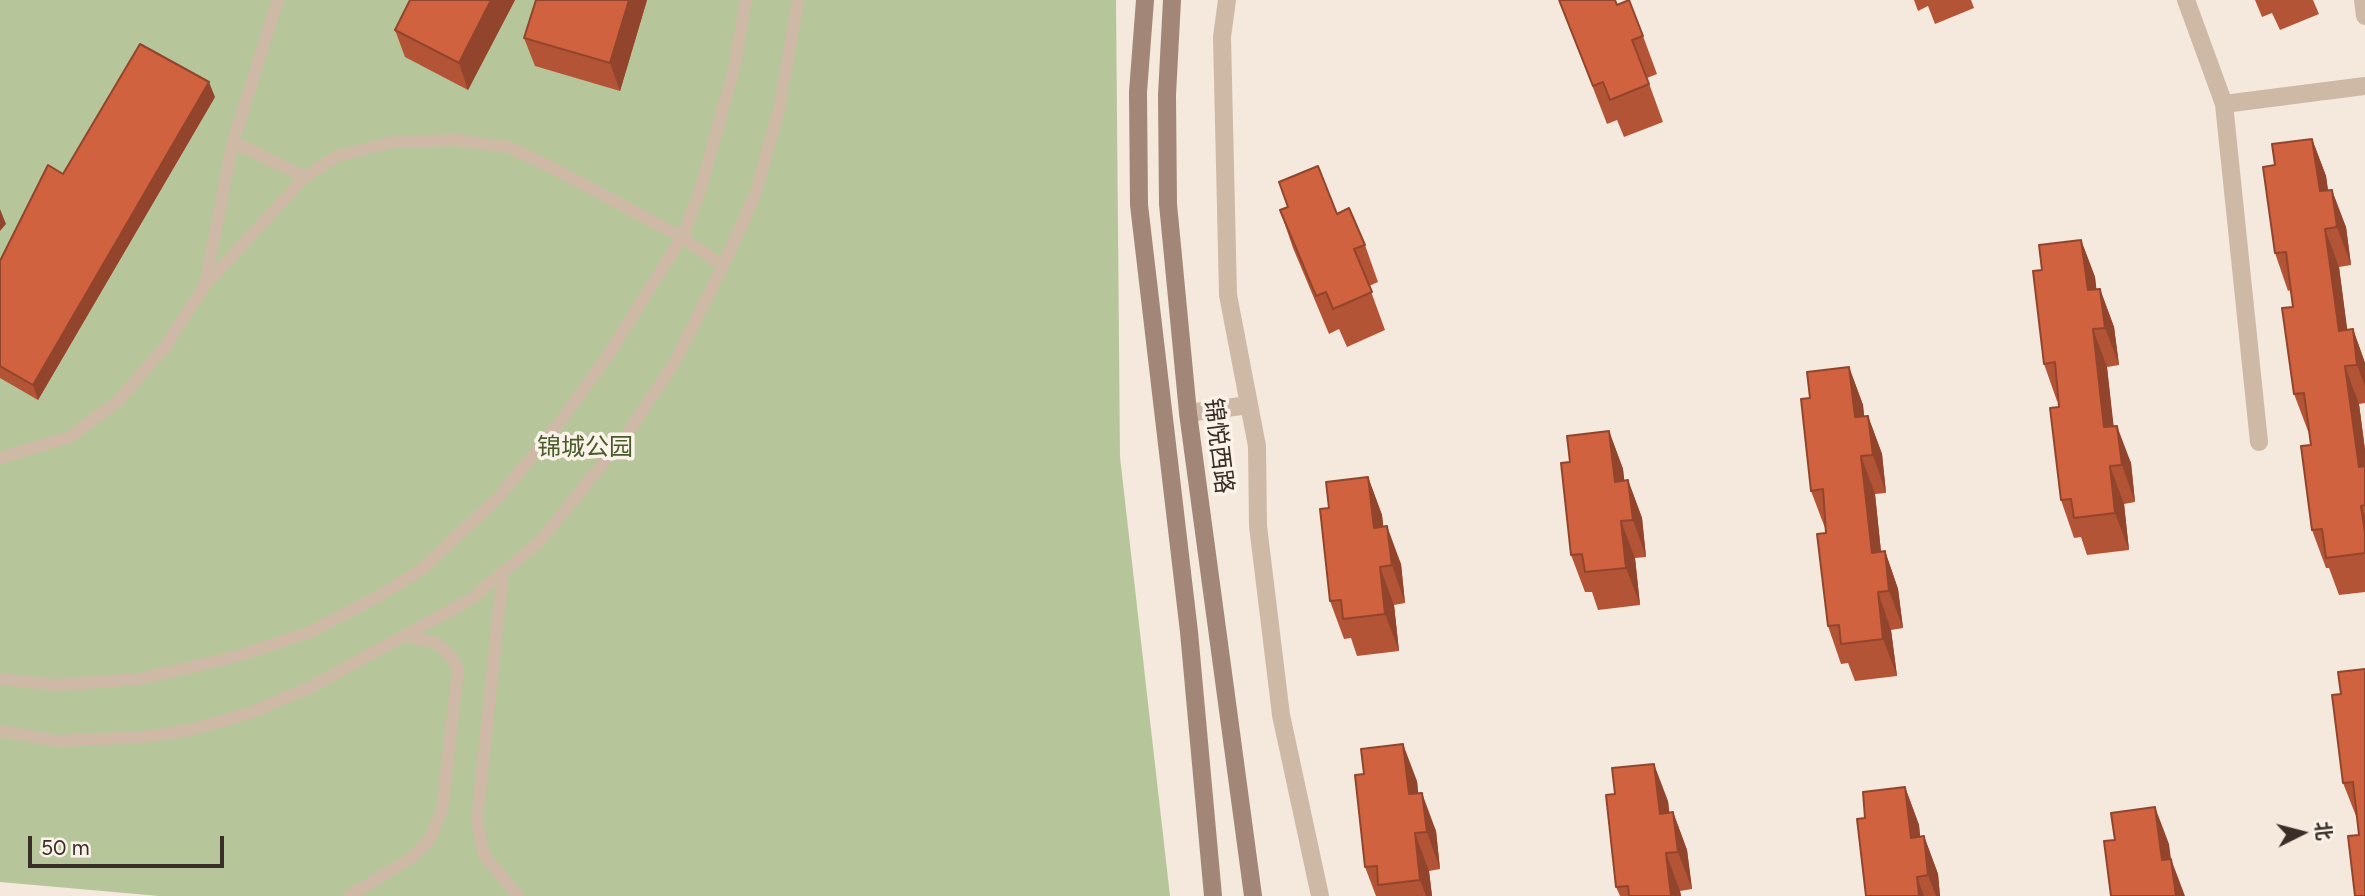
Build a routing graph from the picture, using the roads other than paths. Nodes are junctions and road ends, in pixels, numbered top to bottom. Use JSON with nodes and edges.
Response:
{"nodes":[{"id":1,"x":278,"y":0,"type":"edge"},
{"id":2,"x":746,"y":0,"type":"edge"},
{"id":3,"x":798,"y":0,"type":"edge"},
{"id":4,"x":1145,"y":0,"type":"edge"},
{"id":5,"x":1172,"y":0,"type":"edge"},
{"id":6,"x":1227,"y":0,"type":"edge"},
{"id":7,"x":2186,"y":0,"type":"edge"},
{"id":8,"x":2363,"y":0,"type":"edge"},
{"id":9,"x":2365,"y":16,"type":"edge"},
{"id":10,"x":2365,"y":86,"type":"edge"},
{"id":11,"x":2224,"y":104,"type":"junction"},
{"id":12,"x":233,"y":142,"type":"junction"},
{"id":13,"x":305,"y":177,"type":"junction"},
{"id":14,"x":682,"y":237,"type":"junction"},
{"id":15,"x":723,"y":266,"type":"junction"},
{"id":16,"x":205,"y":285,"type":"junction"},
{"id":17,"x":1249,"y":405,"type":"junction"},
{"id":18,"x":1188,"y":413,"type":"junction"},
{"id":19,"x":2259,"y":442,"type":"dead end"},
{"id":20,"x":0,"y":458,"type":"edge"},
{"id":21,"x":503,"y":572,"type":"junction"},
{"id":22,"x":405,"y":636,"type":"junction"},
{"id":23,"x":0,"y":679,"type":"edge"},
{"id":24,"x":0,"y":731,"type":"edge"},
{"id":25,"x":349,"y":896,"type":"edge"},
{"id":26,"x":518,"y":896,"type":"edge"},
{"id":27,"x":1213,"y":896,"type":"edge"},
{"id":28,"x":1253,"y":896,"type":"edge"},
{"id":29,"x":1320,"y":896,"type":"edge"}],
"edges":[{"from":1,"to":12,"type":"lane"},
{"from":2,"to":14,"type":"lane"},
{"from":3,"to":15,"type":"lane"},
{"from":4,"to":27,"type":"main road","name":"锦悦西路"},
{"from":5,"to":18,"type":"main road","name":"锦悦西路"},
{"from":6,"to":17,"type":"street"},
{"from":7,"to":11,"type":"street"},
{"from":8,"to":9,"type":"street"},
{"from":10,"to":11,"type":"street"},
{"from":11,"to":19,"type":"street"},
{"from":12,"to":13,"type":"lane"},
{"from":12,"to":16,"type":"lane"},
{"from":13,"to":14,"type":"lane"},
{"from":13,"to":16,"type":"lane"},
{"from":14,"to":15,"type":"lane"},
{"from":14,"to":23,"type":"lane"},
{"from":15,"to":21,"type":"lane"},
{"from":16,"to":20,"type":"lane"},
{"from":17,"to":18,"type":"street"},
{"from":17,"to":29,"type":"street"},
{"from":18,"to":28,"type":"main road","name":"锦悦西路"},
{"from":21,"to":22,"type":"lane"},
{"from":21,"to":26,"type":"lane"},
{"from":22,"to":24,"type":"lane"},
{"from":22,"to":25,"type":"lane"}]}
